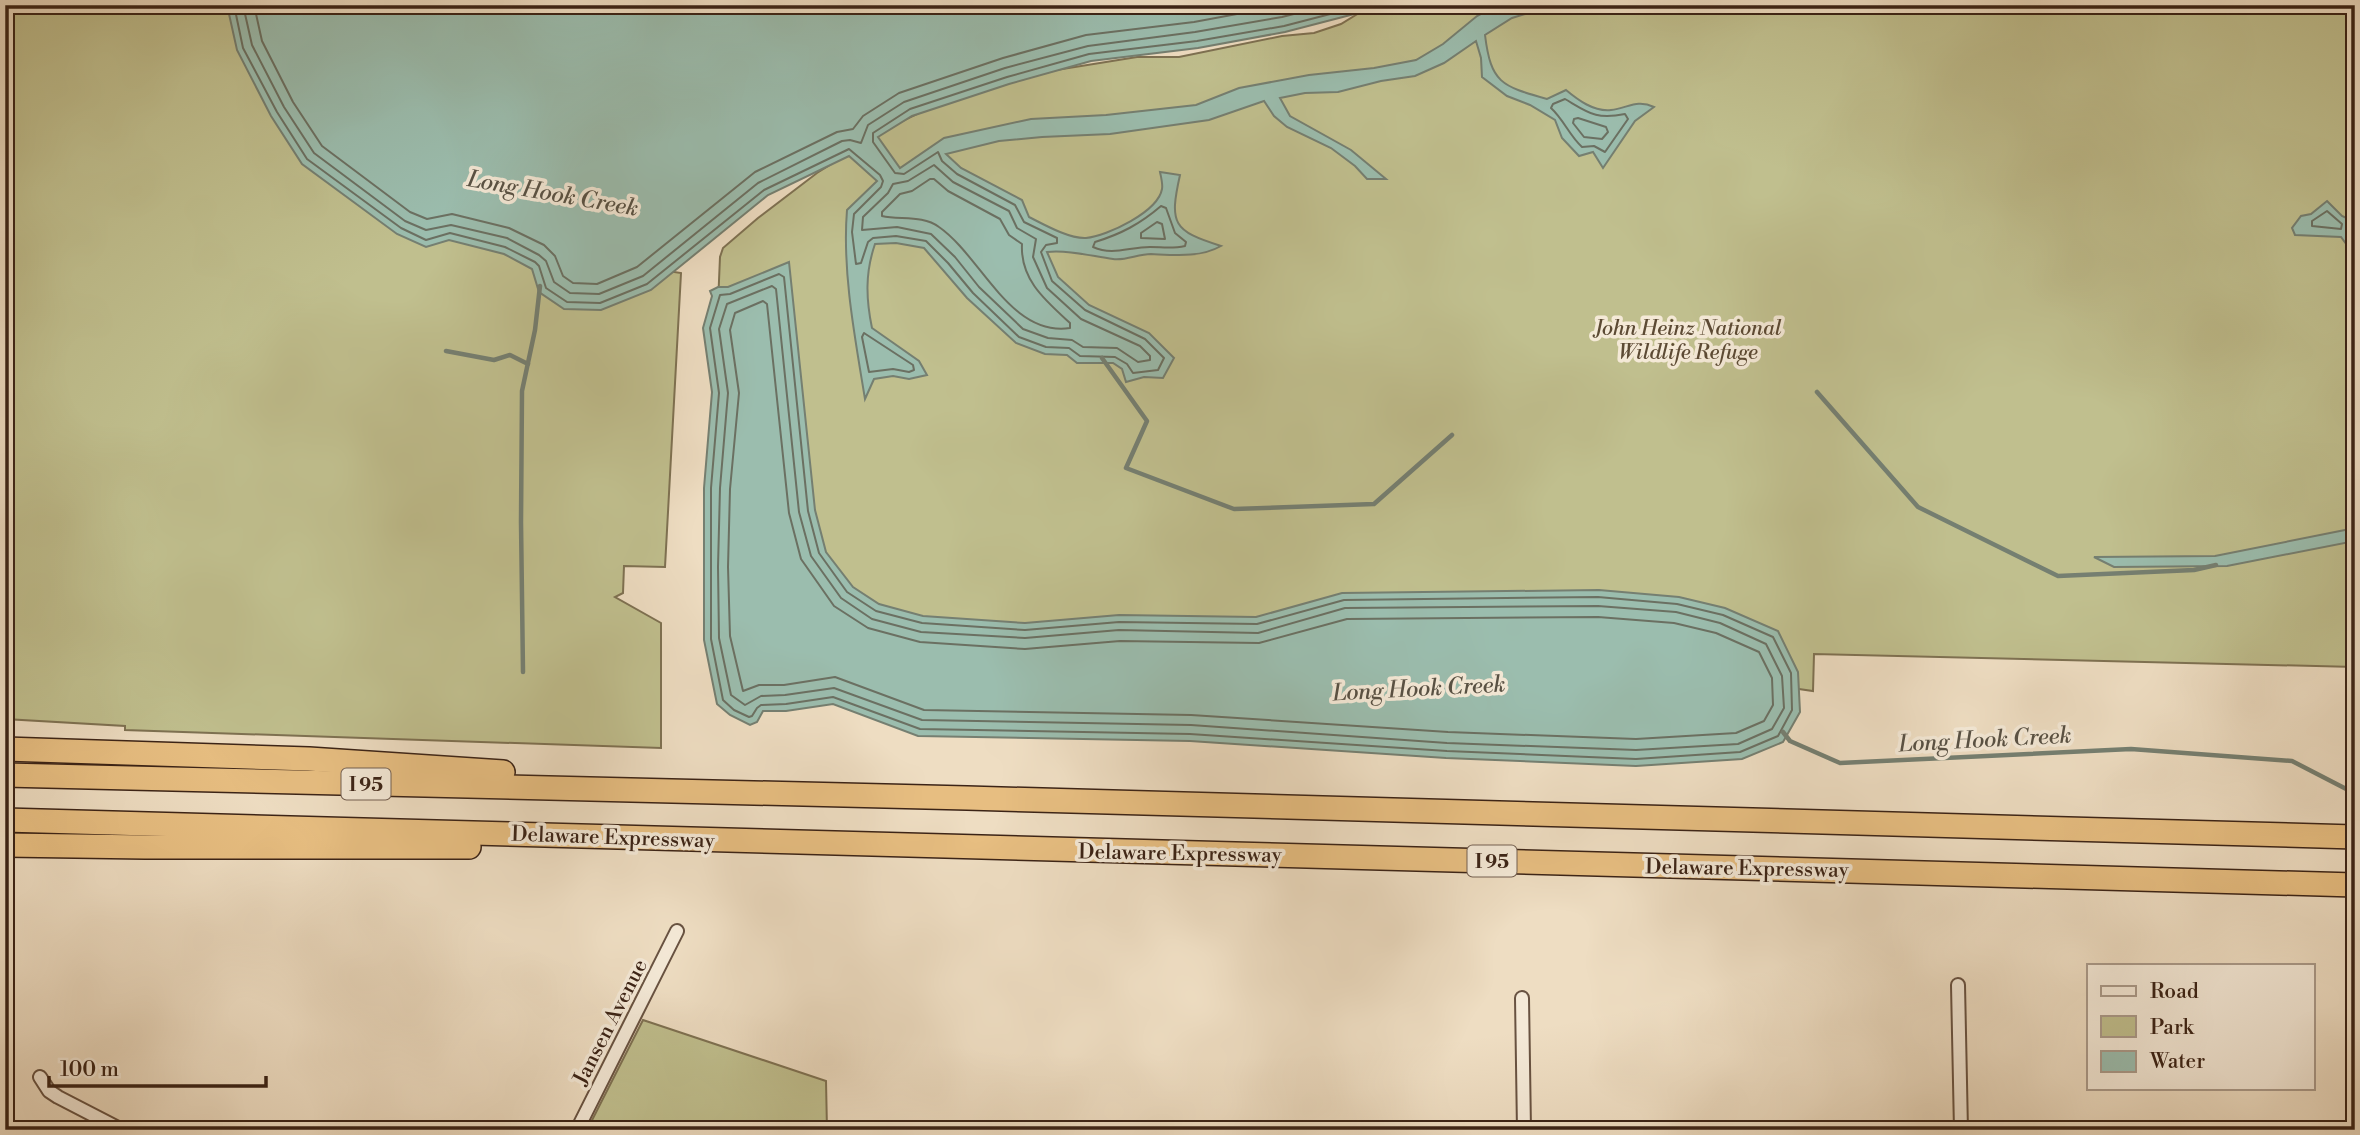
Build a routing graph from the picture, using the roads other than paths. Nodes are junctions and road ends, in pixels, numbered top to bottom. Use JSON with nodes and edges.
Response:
{"nodes":[{"id":1,"x":5,"y":749,"type":"edge"},
{"id":2,"x":5,"y":775,"type":"edge"},
{"id":3,"x":726,"y":793,"type":"junction"},
{"id":4,"x":5,"y":820,"type":"edge"},
{"id":5,"x":2355,"y":837,"type":"edge"},
{"id":6,"x":630,"y":838,"type":"junction"},
{"id":7,"x":5,"y":845,"type":"edge"},
{"id":8,"x":2355,"y":885,"type":"edge"},
{"id":9,"x":677,"y":930,"type":"dead end"},
{"id":10,"x":1958,"y":985,"type":"dead end"},
{"id":11,"x":1522,"y":998,"type":"dead end"},
{"id":12,"x":40,"y":1077,"type":"dead end"},
{"id":13,"x":2355,"y":1128,"type":"edge"},
{"id":14,"x":122,"y":1130,"type":"edge"},
{"id":15,"x":577,"y":1130,"type":"edge"},
{"id":16,"x":1524,"y":1130,"type":"edge"},
{"id":17,"x":1961,"y":1130,"type":"edge"},
{"id":18,"x":2269,"y":1130,"type":"edge"}],
"edges":[{"from":1,"to":3,"type":"highway"},
{"from":2,"to":3,"type":"highway","number":"I 95"},
{"from":3,"to":5,"type":"highway","number":"I 95"},
{"from":4,"to":6,"type":"highway","name":"Delaware Expressway","number":"I 95"},
{"from":6,"to":7,"type":"highway"},
{"from":6,"to":8,"type":"highway","name":"Delaware Expressway","number":"I 95"},
{"from":9,"to":15,"type":"street","name":"Jansen Avenue"},
{"from":10,"to":17,"type":"street"},
{"from":11,"to":16,"type":"street"},
{"from":12,"to":14,"type":"street"},
{"from":13,"to":18,"type":"street"}]}
